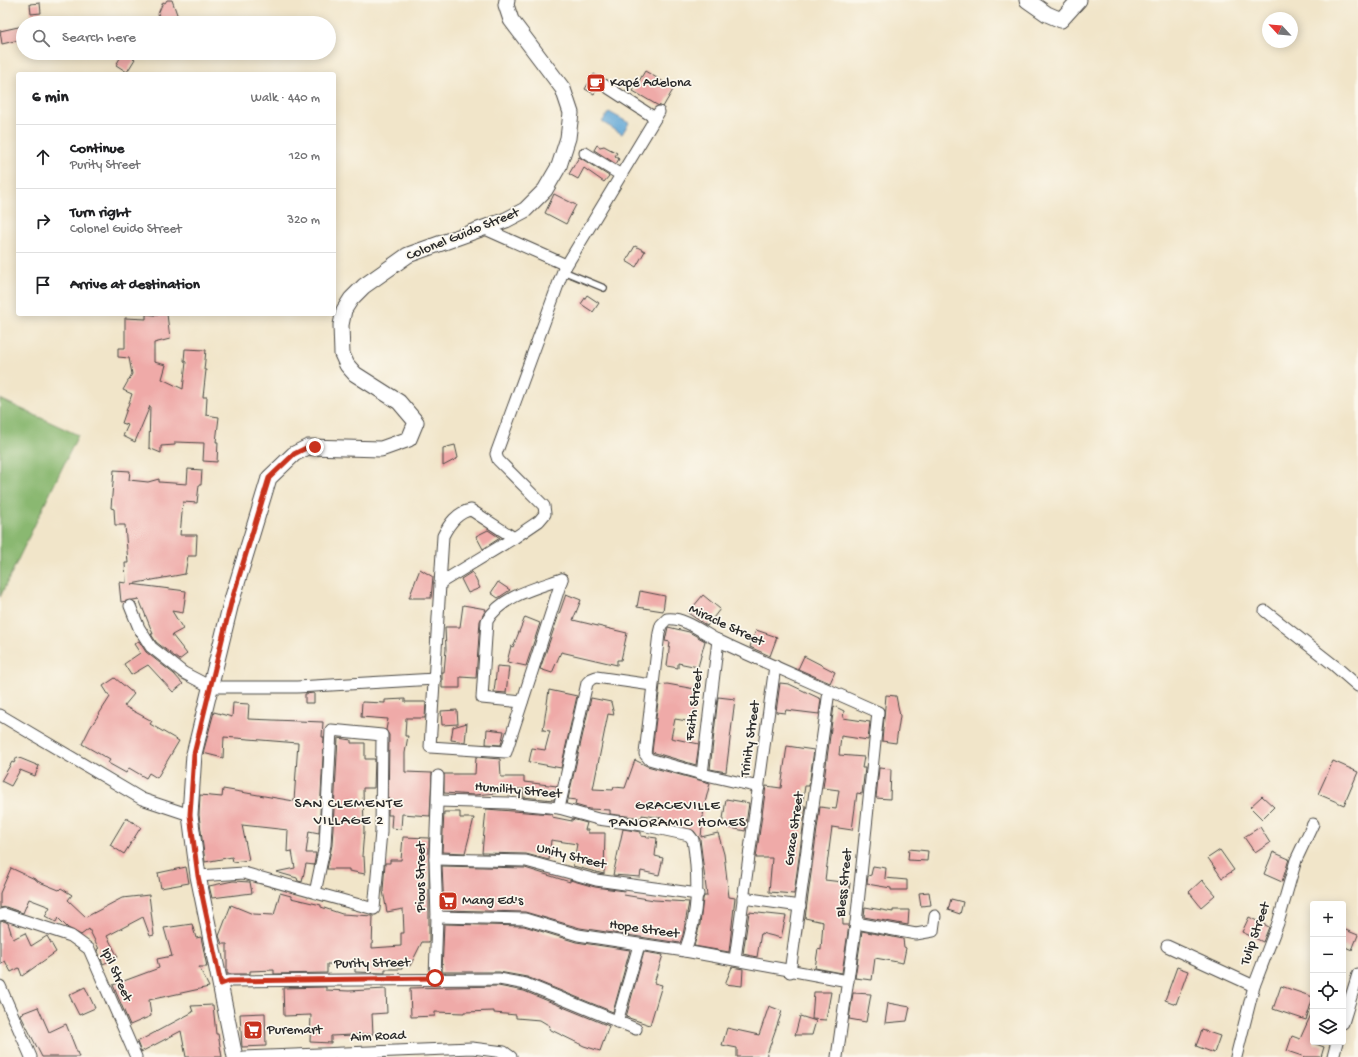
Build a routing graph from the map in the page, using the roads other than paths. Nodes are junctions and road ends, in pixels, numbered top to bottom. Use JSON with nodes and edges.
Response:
{"nodes":[{"id":1,"x":508,"y":0,"type":"edge"},
{"id":2,"x":1027,"y":0,"type":"edge"},
{"id":3,"x":1079,"y":0,"type":"edge"},
{"id":4,"x":604,"y":85,"type":"dead end"},
{"id":5,"x":585,"y":153,"type":"dead end"},
{"id":6,"x":621,"y":175,"type":"junction"},
{"id":7,"x":483,"y":228,"type":"junction"},
{"id":8,"x":565,"y":268,"type":"junction"},
{"id":9,"x":604,"y":288,"type":"dead end"},
{"id":10,"x":514,"y":538,"type":"junction"},
{"id":11,"x":440,"y":583,"type":"junction"},
{"id":12,"x":130,"y":606,"type":"dead end"},
{"id":13,"x":1265,"y":611,"type":"dead end"},
{"id":14,"x":718,"y":640,"type":"junction"},
{"id":15,"x":775,"y":666,"type":"junction"},
{"id":16,"x":435,"y":680,"type":"junction"},
{"id":17,"x":652,"y":685,"type":"junction"},
{"id":18,"x":1358,"y":686,"type":"edge"},
{"id":19,"x":211,"y":687,"type":"junction"},
{"id":20,"x":830,"y":691,"type":"junction"},
{"id":21,"x":522,"y":702,"type":"junction"},
{"id":22,"x":878,"y":712,"type":"joint"},
{"id":23,"x":0,"y":715,"type":"edge"},
{"id":24,"x":702,"y":774,"type":"junction"},
{"id":25,"x":438,"y":776,"type":"dead end"},
{"id":26,"x":759,"y":787,"type":"junction"},
{"id":27,"x":438,"y":801,"type":"junction"},
{"id":28,"x":559,"y":808,"type":"junction"},
{"id":29,"x":190,"y":815,"type":"junction"},
{"id":30,"x":1313,"y":824,"type":"dead end"},
{"id":31,"x":435,"y":859,"type":"junction"},
{"id":32,"x":198,"y":876,"type":"junction"},
{"id":33,"x":316,"y":893,"type":"junction"},
{"id":34,"x":698,"y":894,"type":"junction"},
{"id":35,"x":743,"y":898,"type":"junction"},
{"id":36,"x":800,"y":906,"type":"junction"},
{"id":37,"x":0,"y":915,"type":"edge"},
{"id":38,"x":935,"y":916,"type":"dead end"},
{"id":39,"x":436,"y":917,"type":"junction"},
{"id":40,"x":856,"y":923,"type":"junction"},
{"id":41,"x":639,"y":945,"type":"junction"},
{"id":42,"x":1167,"y":946,"type":"dead end"},
{"id":43,"x":685,"y":950,"type":"junction"},
{"id":44,"x":735,"y":959,"type":"junction"},
{"id":45,"x":790,"y":972,"type":"junction"},
{"id":46,"x":1358,"y":974,"type":"edge"},
{"id":47,"x":435,"y":978,"type":"junction"},
{"id":48,"x":848,"y":982,"type":"junction"},
{"id":49,"x":221,"y":984,"type":"junction"},
{"id":50,"x":0,"y":986,"type":"edge"},
{"id":51,"x":1254,"y":986,"type":"junction"},
{"id":52,"x":1354,"y":1001,"type":"edge"},
{"id":53,"x":1346,"y":1017,"type":"edge"},
{"id":54,"x":617,"y":1022,"type":"junction"},
{"id":55,"x":636,"y":1029,"type":"dead end"},
{"id":56,"x":1337,"y":1045,"type":"edge"},
{"id":57,"x":31,"y":1057,"type":"edge"},
{"id":58,"x":136,"y":1057,"type":"edge"},
{"id":59,"x":235,"y":1057,"type":"edge"},
{"id":60,"x":244,"y":1057,"type":"edge"},
{"id":61,"x":511,"y":1057,"type":"edge"},
{"id":62,"x":837,"y":1057,"type":"edge"},
{"id":63,"x":1236,"y":1057,"type":"edge"},
{"id":64,"x":1333,"y":1057,"type":"edge"}],
"edges":[{"from":1,"to":7,"type":"street","name":"Colonel Guido Street"},
{"from":2,"to":3,"type":"street"},
{"from":4,"to":6,"type":"street"},
{"from":5,"to":6,"type":"street"},
{"from":6,"to":8,"type":"street"},
{"from":7,"to":8,"type":"street"},
{"from":7,"to":19,"type":"street","name":"Colonel Guido Street"},
{"from":8,"to":9,"type":"lane"},
{"from":8,"to":10,"type":"street"},
{"from":10,"to":11,"type":"street"},
{"from":10,"to":11,"type":"street"},
{"from":11,"to":16,"type":"street"},
{"from":12,"to":19,"type":"street"},
{"from":13,"to":18,"type":"street"},
{"from":14,"to":15,"type":"street","name":"Miracle Street"},
{"from":14,"to":17,"type":"street","name":"Miracle Street"},
{"from":14,"to":24,"type":"street","name":"Faith Street"},
{"from":15,"to":20,"type":"street","name":"Miracle Street"},
{"from":15,"to":26,"type":"street","name":"Trinity Street"},
{"from":16,"to":19,"type":"street"},
{"from":16,"to":21,"type":"street"},
{"from":17,"to":24,"type":"street","name":"Miracle Street"},
{"from":17,"to":28,"type":"street"},
{"from":19,"to":29,"type":"street","name":"Colonel Guido Street"},
{"from":20,"to":22,"type":"street","name":"Miracle Street"},
{"from":20,"to":36,"type":"street","name":"Grace Street"},
{"from":21,"to":21,"type":"street"},
{"from":22,"to":40,"type":"street","name":"Bless Street"},
{"from":23,"to":29,"type":"street"},
{"from":24,"to":26,"type":"street"},
{"from":25,"to":27,"type":"street","name":"Pious Street"},
{"from":26,"to":35,"type":"street","name":"Trinity Street"},
{"from":27,"to":28,"type":"street","name":"Humility Street"},
{"from":27,"to":31,"type":"street","name":"Pious Street"},
{"from":28,"to":34,"type":"street","name":"Humility Street"},
{"from":29,"to":32,"type":"street","name":"Colonel Guido Street"},
{"from":30,"to":51,"type":"street","name":"Tulip Street"},
{"from":31,"to":34,"type":"street","name":"Unity Street"},
{"from":31,"to":39,"type":"street","name":"Pious Street"},
{"from":32,"to":33,"type":"street"},
{"from":32,"to":49,"type":"street","name":"Colonel Guido Street"},
{"from":33,"to":33,"type":"street"},
{"from":34,"to":43,"type":"street","name":"Humility Street"},
{"from":35,"to":36,"type":"street"},
{"from":35,"to":44,"type":"street","name":"Trinity Street"},
{"from":36,"to":45,"type":"street","name":"Grace Street"},
{"from":37,"to":58,"type":"street","name":"Ipil Street"},
{"from":38,"to":40,"type":"street"},
{"from":39,"to":41,"type":"street","name":"Hope Street"},
{"from":39,"to":47,"type":"street","name":"Pious Street"},
{"from":40,"to":48,"type":"street","name":"Bless Street"},
{"from":41,"to":43,"type":"street","name":"Hope Street"},
{"from":41,"to":54,"type":"street"},
{"from":42,"to":51,"type":"street"},
{"from":43,"to":44,"type":"street","name":"Hope Street"},
{"from":44,"to":45,"type":"street","name":"Hope Street"},
{"from":45,"to":48,"type":"street","name":"Hope Street"},
{"from":46,"to":52,"type":"street"},
{"from":47,"to":49,"type":"street","name":"Purity Street"},
{"from":47,"to":54,"type":"street","name":"Purity Street"},
{"from":48,"to":62,"type":"street","name":"Bless Street"},
{"from":49,"to":59,"type":"street","name":"Colonel Guido Street"},
{"from":50,"to":57,"type":"street"},
{"from":51,"to":63,"type":"street","name":"Tulip Street"},
{"from":52,"to":53,"type":"street"},
{"from":54,"to":55,"type":"street","name":"Purity Street"},
{"from":56,"to":64,"type":"street"},
{"from":60,"to":61,"type":"street","name":"Aim Road"}]}
